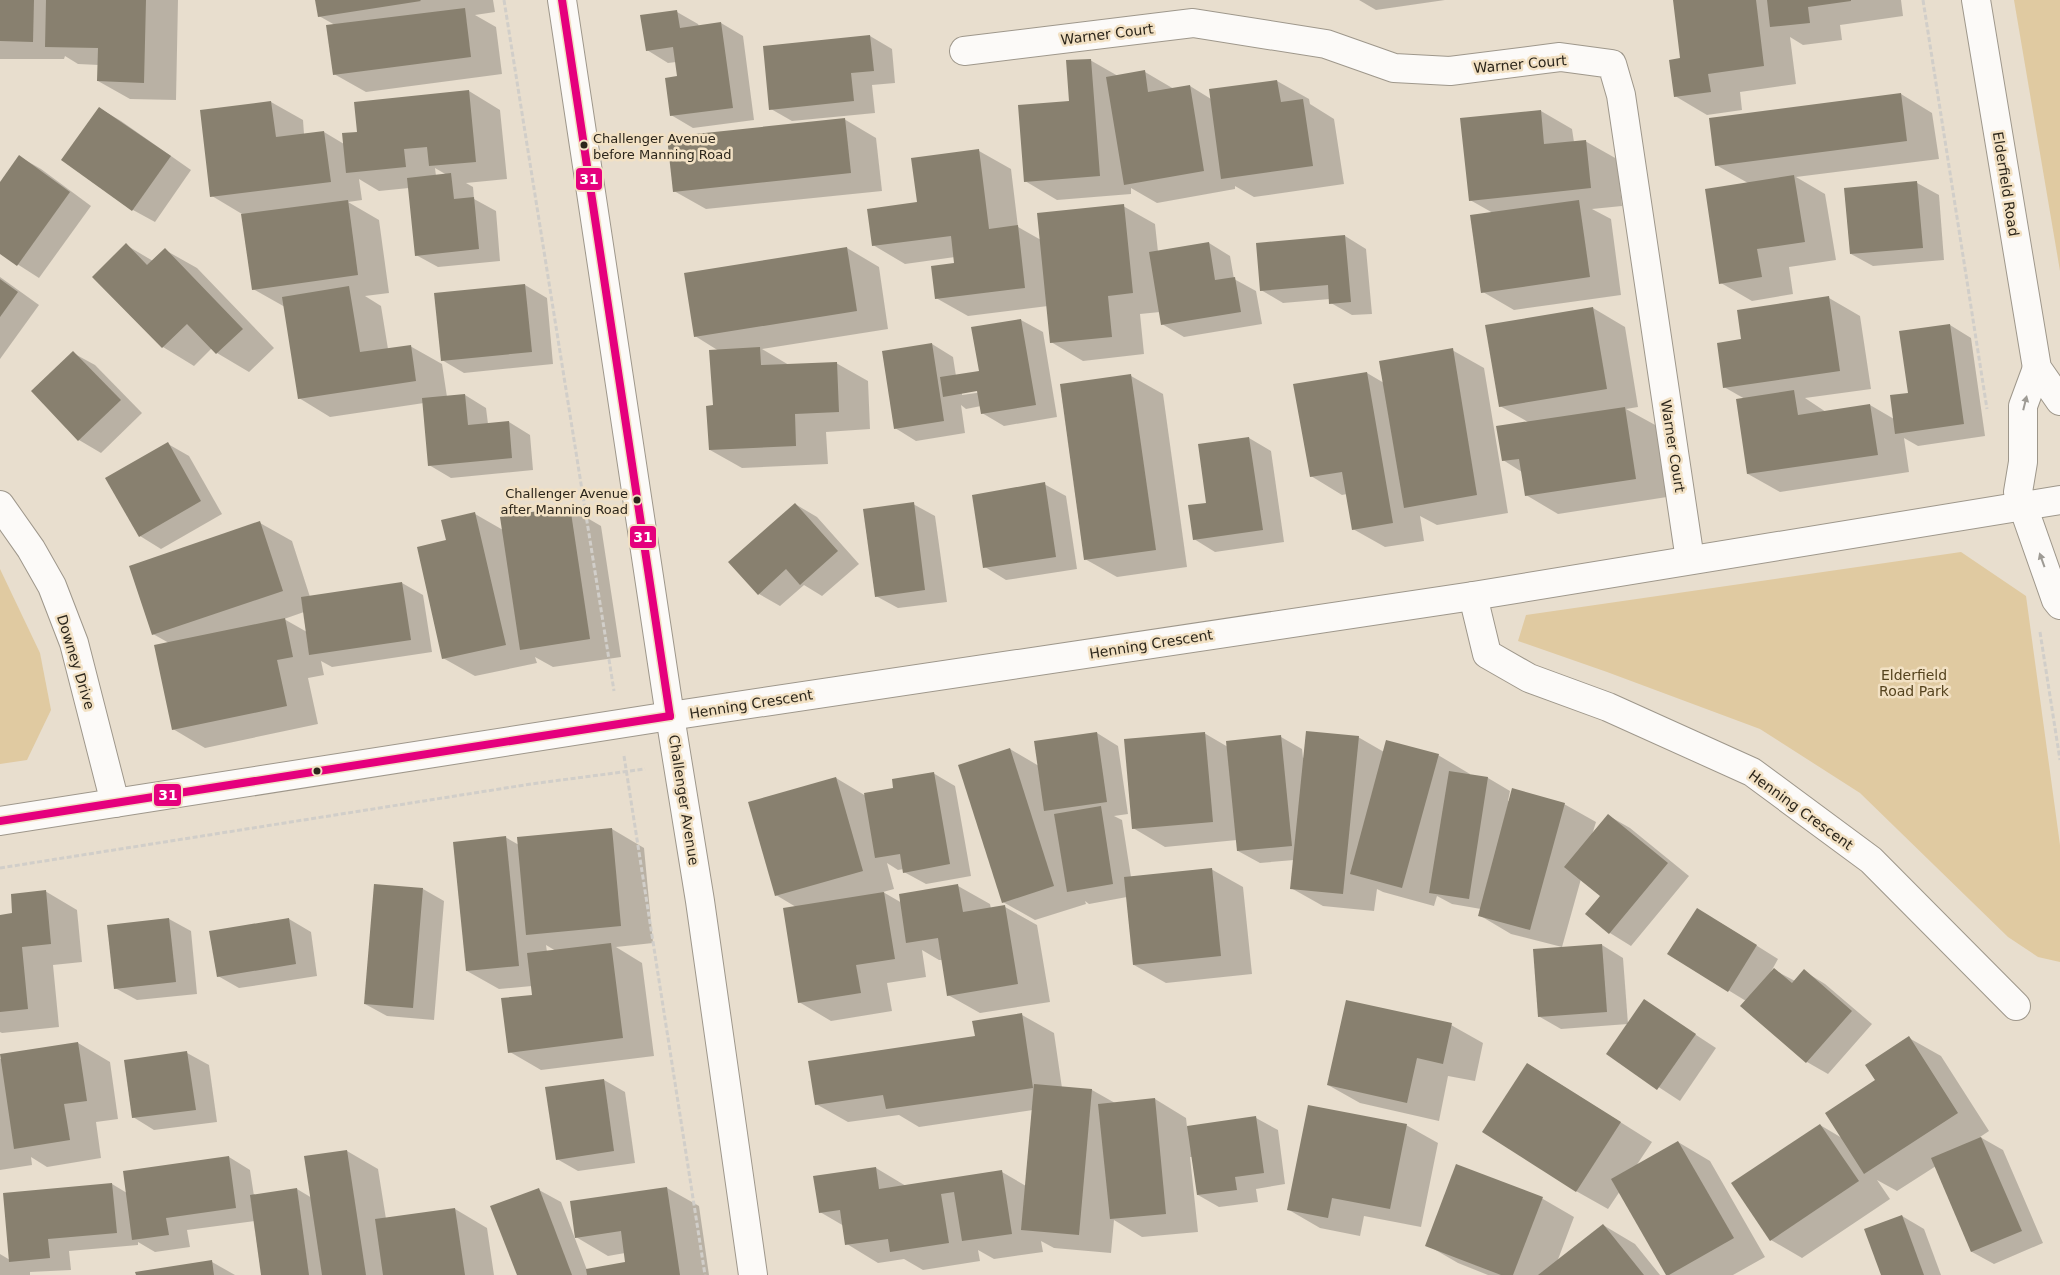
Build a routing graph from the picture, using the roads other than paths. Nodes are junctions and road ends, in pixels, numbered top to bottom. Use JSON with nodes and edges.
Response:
{"nodes":[{"id":1,"x":562,"y":0,"type":"edge"},
{"id":2,"x":1976,"y":0,"type":"edge"},
{"id":3,"x":964,"y":51,"type":"dead end"},
{"id":4,"x":2037,"y":368,"type":"junction"},
{"id":5,"x":2060,"y":401,"type":"edge"},
{"id":6,"x":2060,"y":500,"type":"edge"},
{"id":7,"x":0,"y":505,"type":"edge"},
{"id":8,"x":2022,"y":506,"type":"junction"},
{"id":9,"x":1690,"y":560,"type":"junction"},
{"id":10,"x":1473,"y":596,"type":"junction"},
{"id":11,"x":2060,"y":605,"type":"edge"},
{"id":12,"x":670,"y":716,"type":"junction"},
{"id":13,"x":115,"y":803,"type":"junction"},
{"id":14,"x":0,"y":820,"type":"edge"},
{"id":15,"x":2016,"y":1006,"type":"dead end"},
{"id":16,"x":753,"y":1275,"type":"edge"}],
"edges":[{"from":1,"to":12,"type":"street","name":"Challenger Avenue"},
{"from":2,"to":4,"type":"street","name":"Elderfield Road"},
{"from":3,"to":9,"type":"street","name":"Warner Court"},
{"from":4,"to":5,"type":"street","name":"Elderfield Road"},
{"from":8,"to":4,"type":"street","name":"Elderfield Road","one_way":true},
{"from":6,"to":8,"type":"street","name":"Henning Crescent"},
{"from":7,"to":13,"type":"street","name":"Downey Drive"},
{"from":8,"to":9,"type":"street","name":"Henning Crescent"},
{"from":11,"to":8,"type":"street","name":"Elderfield Road","one_way":true},
{"from":9,"to":10,"type":"street","name":"Henning Crescent"},
{"from":10,"to":12,"type":"street","name":"Henning Crescent"},
{"from":10,"to":15,"type":"street","name":"Henning Crescent"},
{"from":12,"to":13,"type":"street","name":"Henning Crescent"},
{"from":12,"to":16,"type":"street","name":"Challenger Avenue"},
{"from":13,"to":14,"type":"street","name":"Henning Crescent"}]}
